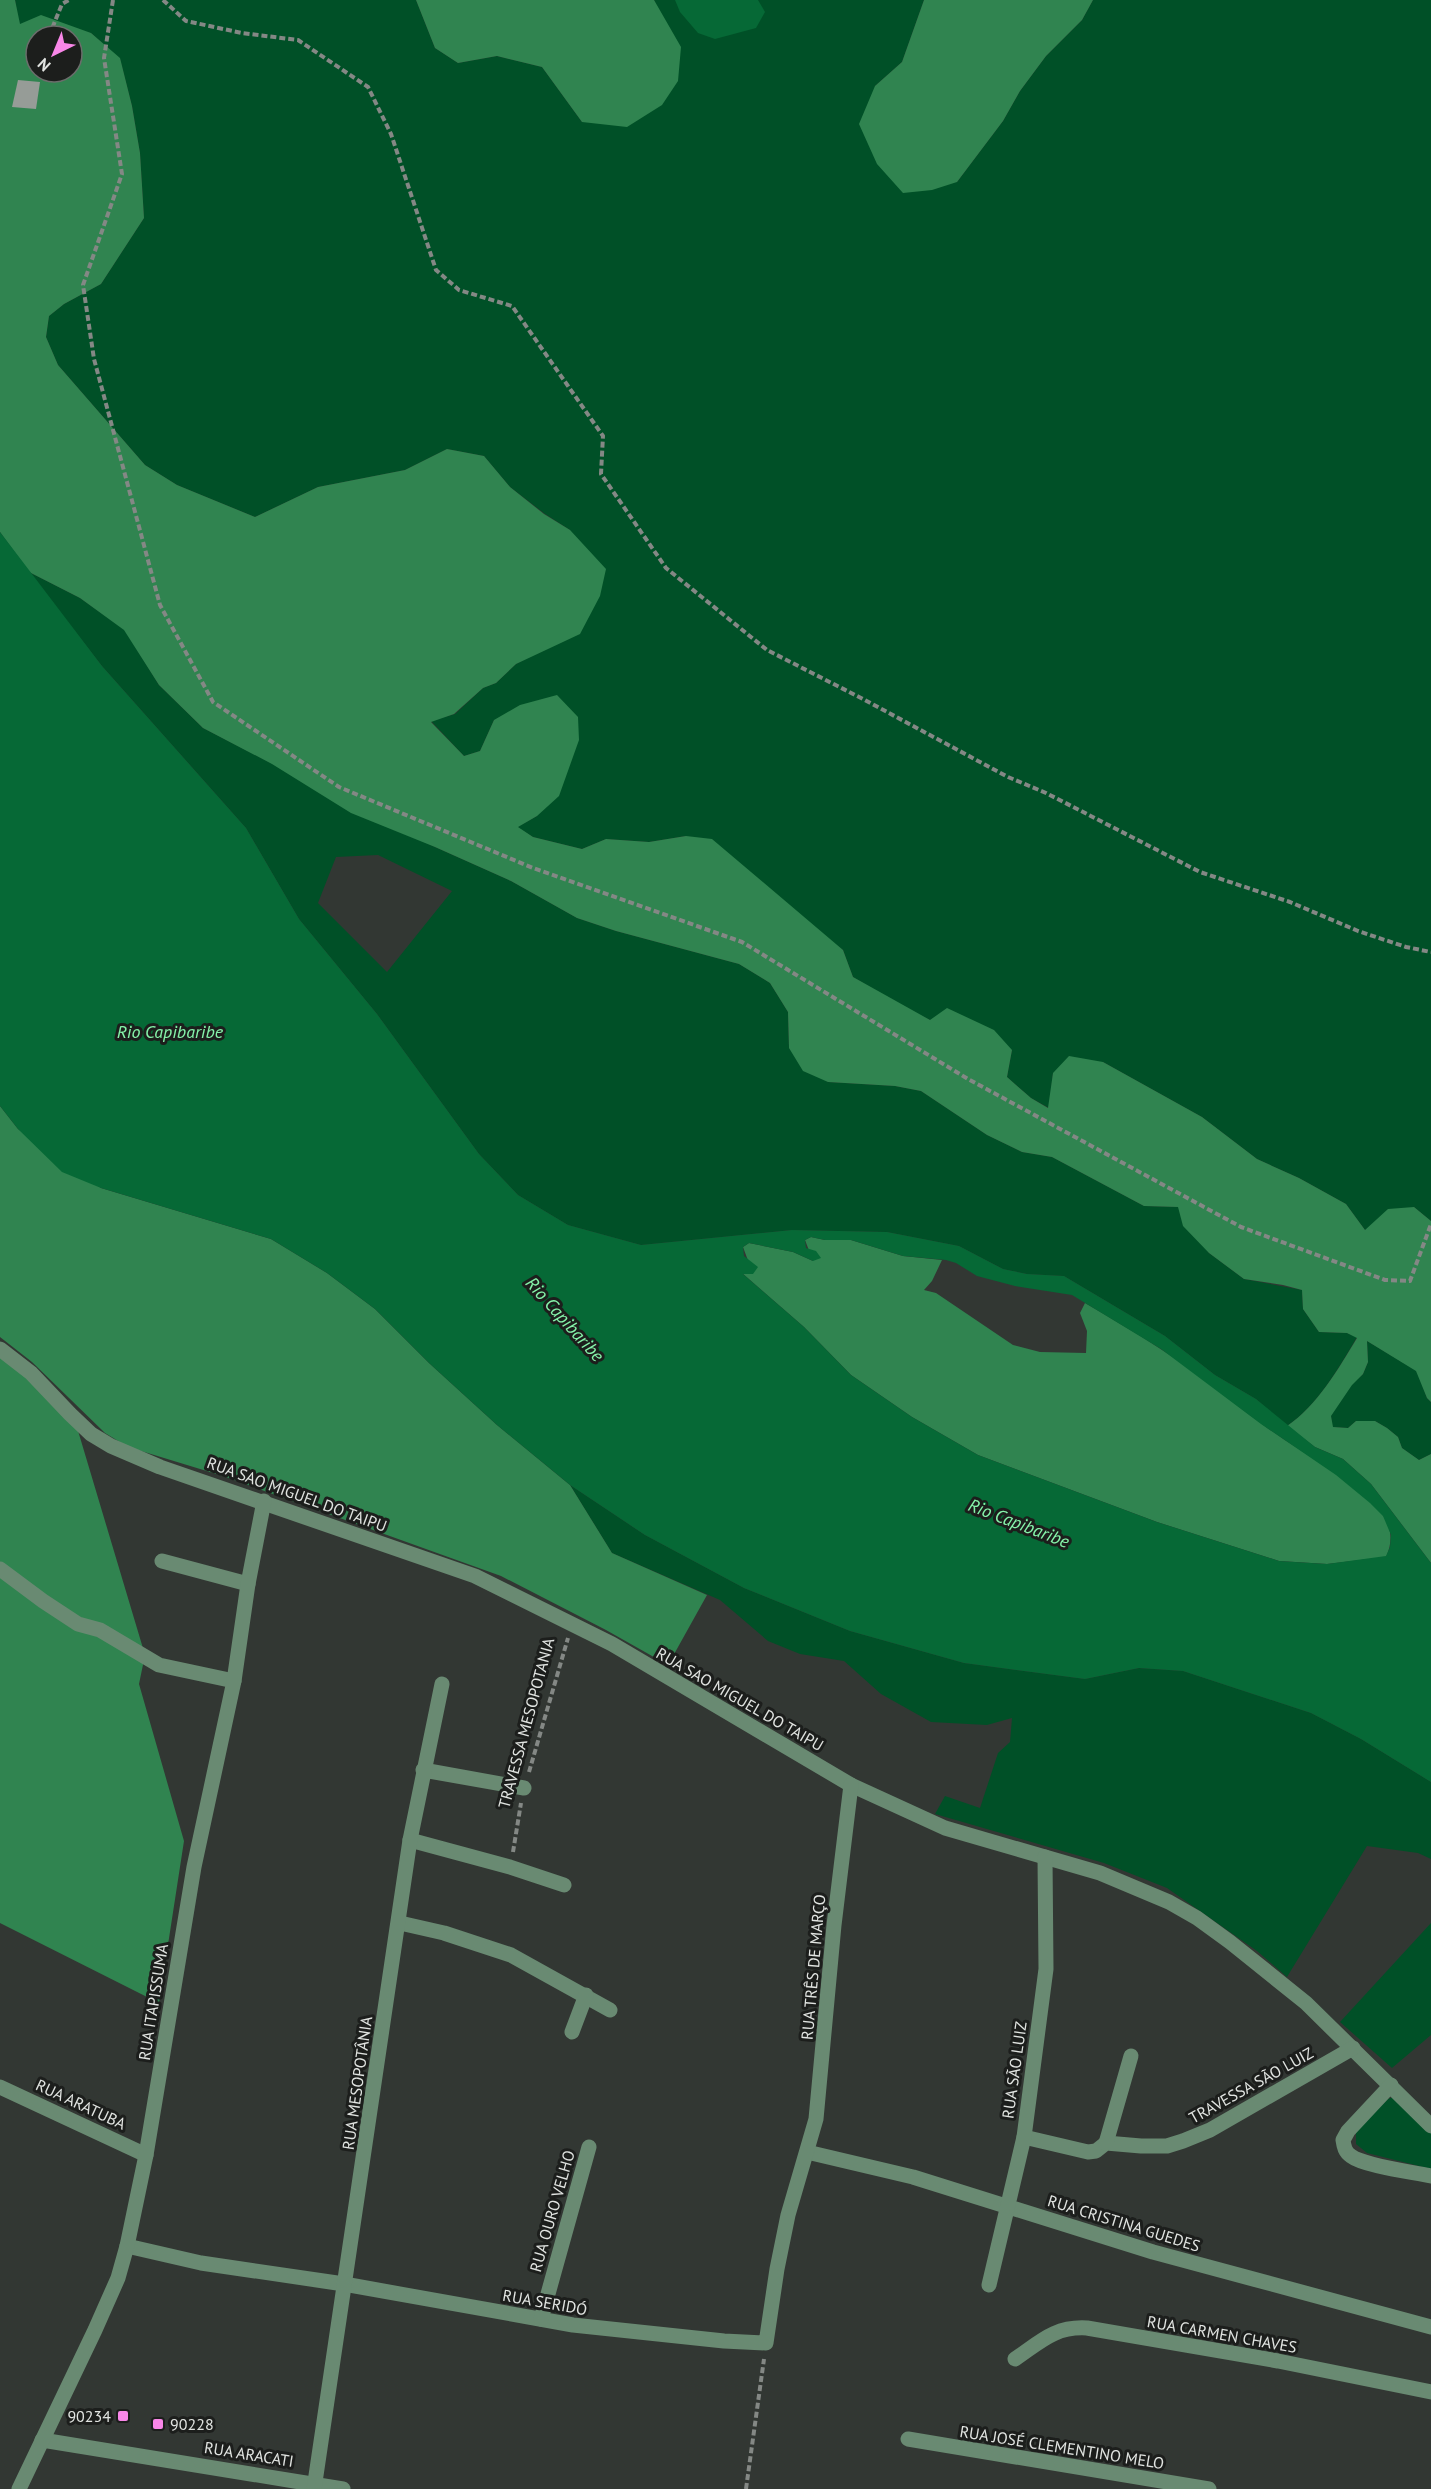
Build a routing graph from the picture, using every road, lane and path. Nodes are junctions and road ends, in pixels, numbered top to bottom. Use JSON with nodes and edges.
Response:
{"nodes":[{"id":1,"x":69,"y":0,"type":"edge"},
{"id":2,"x":113,"y":0,"type":"edge"},
{"id":3,"x":163,"y":0,"type":"edge"},
{"id":4,"x":54,"y":24,"type":"edge"},
{"id":5,"x":1431,"y":952,"type":"edge"},
{"id":6,"x":1431,"y":1224,"type":"edge"},
{"id":7,"x":0,"y":1349,"type":"edge"},
{"id":8,"x":264,"y":1501,"type":"junction"},
{"id":9,"x":162,"y":1561,"type":"dead end"},
{"id":10,"x":0,"y":1569,"type":"edge"},
{"id":11,"x":248,"y":1584,"type":"junction"},
{"id":12,"x":572,"y":1624,"type":"junction"},
{"id":13,"x":234,"y":1682,"type":"junction"},
{"id":14,"x":442,"y":1684,"type":"dead end"},
{"id":15,"x":423,"y":1770,"type":"junction"},
{"id":16,"x":851,"y":1785,"type":"junction"},
{"id":17,"x":524,"y":1788,"type":"junction"},
{"id":18,"x":410,"y":1840,"type":"junction"},
{"id":19,"x":1045,"y":1857,"type":"junction"},
{"id":20,"x":510,"y":1867,"type":"junction"},
{"id":21,"x":564,"y":1885,"type":"dead end"},
{"id":22,"x":400,"y":1923,"type":"junction"},
{"id":23,"x":585,"y":1995,"type":"junction"},
{"id":24,"x":610,"y":2010,"type":"dead end"},
{"id":25,"x":572,"y":2032,"type":"dead end"},
{"id":26,"x":1353,"y":2048,"type":"junction"},
{"id":27,"x":1131,"y":2056,"type":"dead end"},
{"id":28,"x":1391,"y":2085,"type":"junction"},
{"id":29,"x":0,"y":2087,"type":"edge"},
{"id":30,"x":1431,"y":2126,"type":"edge"},
{"id":31,"x":1023,"y":2137,"type":"junction"},
{"id":32,"x":1106,"y":2143,"type":"junction"},
{"id":33,"x":589,"y":2147,"type":"dead end"},
{"id":34,"x":807,"y":2152,"type":"junction"},
{"id":35,"x":146,"y":2155,"type":"junction"},
{"id":36,"x":1431,"y":2176,"type":"edge"},
{"id":37,"x":1009,"y":2207,"type":"junction"},
{"id":38,"x":127,"y":2246,"type":"junction"},
{"id":39,"x":344,"y":2284,"type":"junction"},
{"id":40,"x":989,"y":2285,"type":"dead end"},
{"id":41,"x":541,"y":2319,"type":"junction"},
{"id":42,"x":1431,"y":2327,"type":"edge"},
{"id":43,"x":766,"y":2343,"type":"junction"},
{"id":44,"x":1015,"y":2360,"type":"dead end"},
{"id":45,"x":1431,"y":2392,"type":"edge"},
{"id":46,"x":908,"y":2439,"type":"dead end"},
{"id":47,"x":42,"y":2440,"type":"junction"},
{"id":48,"x":314,"y":2486,"type":"edge"},
{"id":49,"x":19,"y":2489,"type":"edge"},
{"id":50,"x":344,"y":2489,"type":"edge"},
{"id":51,"x":746,"y":2489,"type":"edge"},
{"id":52,"x":1209,"y":2489,"type":"edge"}],
"edges":[{"from":1,"to":4,"type":"path"},
{"from":2,"to":6,"type":"path"},
{"from":3,"to":5,"type":"path"},
{"from":7,"to":8,"type":"street","name":"RUA SAO MIGUEL DO TAIPU"},
{"from":8,"to":11,"type":"street","name":"RUA ITAPISSUMA"},
{"from":8,"to":12,"type":"street","name":"RUA SAO MIGUEL DO TAIPU"},
{"from":9,"to":11,"type":"street"},
{"from":10,"to":13,"type":"street"},
{"from":11,"to":13,"type":"street","name":"RUA ITAPISSUMA"},
{"from":12,"to":16,"type":"street","name":"RUA SAO MIGUEL DO TAIPU"},
{"from":12,"to":17,"type":"path","name":"TRAVESSA MESOPOTANIA"},
{"from":13,"to":35,"type":"street","name":"RUA ITAPISSUMA"},
{"from":14,"to":15,"type":"street","name":"RUA MESOPOTÂNIA"},
{"from":15,"to":17,"type":"street"},
{"from":15,"to":18,"type":"street","name":"RUA MESOPOTÂNIA"},
{"from":16,"to":19,"type":"street","name":"RUA SAO MIGUEL DO TAIPU"},
{"from":16,"to":34,"type":"street","name":"RUA TRÊS DE MARÇO"},
{"from":17,"to":20,"type":"path","name":"TRAVESSA MESOPOTANIA"},
{"from":18,"to":20,"type":"street"},
{"from":18,"to":22,"type":"street","name":"RUA MESOPOTÂNIA"},
{"from":19,"to":26,"type":"street","name":"RUA SAO MIGUEL DO TAIPU"},
{"from":19,"to":31,"type":"street","name":"RUA SÃO LUIZ"},
{"from":20,"to":21,"type":"street"},
{"from":22,"to":23,"type":"street"},
{"from":22,"to":39,"type":"street","name":"RUA MESOPOTÂNIA"},
{"from":23,"to":24,"type":"street"},
{"from":23,"to":25,"type":"street"},
{"from":26,"to":28,"type":"street","name":"RUA SAO MIGUEL DO TAIPU"},
{"from":26,"to":32,"type":"street","name":"TRAVESSA SÃO LUIZ"},
{"from":27,"to":32,"type":"street"},
{"from":28,"to":30,"type":"street","name":"RUA SAO MIGUEL DO TAIPU"},
{"from":28,"to":36,"type":"street"},
{"from":29,"to":35,"type":"street","name":"RUA ARATUBA"},
{"from":31,"to":32,"type":"street","name":"TRAVESSA SÃO LUIZ"},
{"from":31,"to":37,"type":"street","name":"RUA SÃO LUIZ"},
{"from":33,"to":41,"type":"street","name":"RUA OURO VELHO"},
{"from":34,"to":37,"type":"street","name":"RUA CRISTINA GUEDES"},
{"from":34,"to":43,"type":"street"},
{"from":35,"to":38,"type":"street","name":"RUA ITAPISSUMA"},
{"from":37,"to":40,"type":"street","name":"RUA SÃO LUIZ"},
{"from":37,"to":42,"type":"street","name":"RUA CRISTINA GUEDES"},
{"from":38,"to":39,"type":"street","name":"RUA SERIDÓ"},
{"from":38,"to":47,"type":"street","name":"RUA ITAPISSUMA"},
{"from":39,"to":41,"type":"street","name":"RUA SERIDÓ"},
{"from":39,"to":48,"type":"street","name":"RUA MESOPOTÂNIA"},
{"from":41,"to":43,"type":"street","name":"RUA SERIDÓ"},
{"from":43,"to":51,"type":"path"},
{"from":44,"to":45,"type":"street","name":"RUA CARMEN CHAVES"},
{"from":46,"to":52,"type":"street","name":"RUA JOSÉ CLEMENTINO MELO"},
{"from":47,"to":48,"type":"street","name":"RUA ARACATI"},
{"from":47,"to":49,"type":"street","name":"RUA ITAPISSUMA"},
{"from":48,"to":50,"type":"street","name":"RUA ARACATI"}]}
